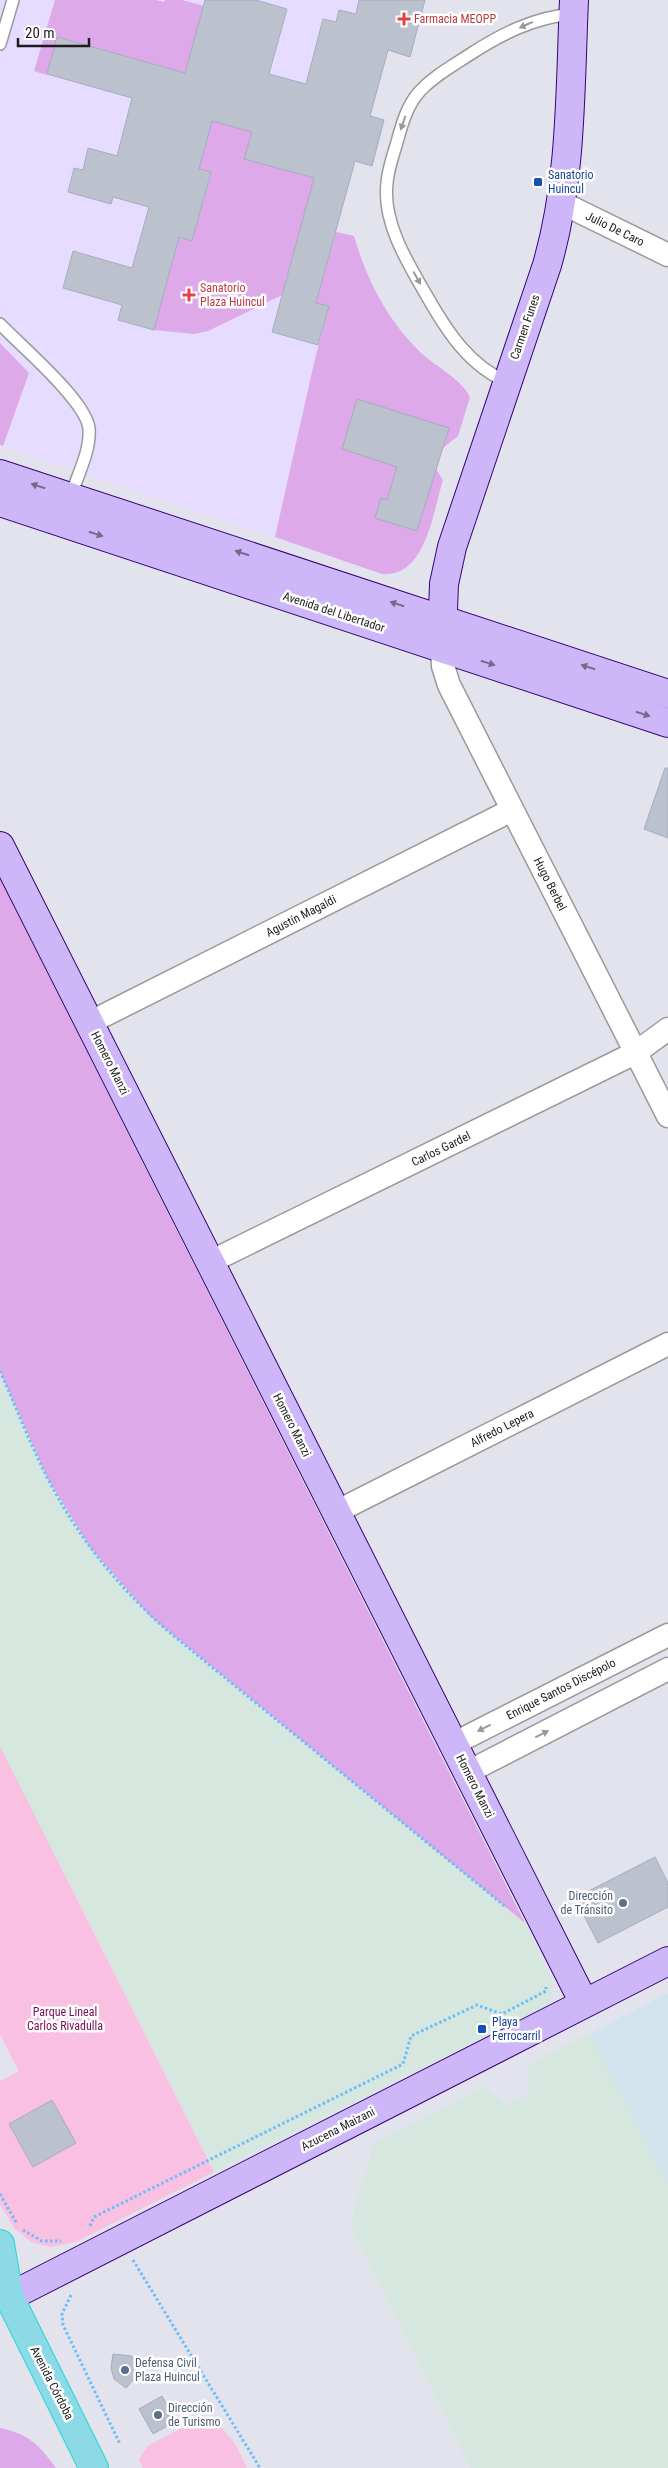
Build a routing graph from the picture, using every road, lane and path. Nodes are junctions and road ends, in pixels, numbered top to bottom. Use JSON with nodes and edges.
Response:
{"nodes":[{"id":1,"x":13,"y":0,"type":"edge"},
{"id":2,"x":573,"y":7,"type":"edge"},
{"id":3,"x":0,"y":44,"type":"edge"},
{"id":4,"x":562,"y":203,"type":"junction"},
{"id":5,"x":668,"y":255,"type":"edge"},
{"id":6,"x":0,"y":324,"type":"edge"},
{"id":7,"x":507,"y":382,"type":"junction"},
{"id":8,"x":0,"y":474,"type":"edge"},
{"id":9,"x":0,"y":502,"type":"edge"},
{"id":10,"x":66,"y":510,"type":"junction"},
{"id":11,"x":443,"y":620,"type":"junction"},
{"id":12,"x":442,"y":648,"type":"junction"},
{"id":13,"x":668,"y":694,"type":"edge"},
{"id":14,"x":668,"y":723,"type":"edge"},
{"id":15,"x":512,"y":810,"type":"junction"},
{"id":16,"x":0,"y":846,"type":"edge"},
{"id":17,"x":89,"y":1023,"type":"junction"},
{"id":18,"x":668,"y":1029,"type":"edge"},
{"id":19,"x":636,"y":1053,"type":"junction"},
{"id":20,"x":668,"y":1116,"type":"edge"},
{"id":21,"x":210,"y":1262,"type":"junction"},
{"id":22,"x":668,"y":1344,"type":"edge"},
{"id":23,"x":0,"y":1371,"type":"edge"},
{"id":24,"x":336,"y":1512,"type":"junction"},
{"id":25,"x":668,"y":1635,"type":"edge"},
{"id":26,"x":668,"y":1669,"type":"edge"},
{"id":27,"x":453,"y":1744,"type":"junction"},
{"id":28,"x":468,"y":1772,"type":"junction"},
{"id":29,"x":512,"y":1912,"type":"dead end"},
{"id":30,"x":668,"y":1961,"type":"edge"},
{"id":31,"x":545,"y":1984,"type":"dead end"},
{"id":32,"x":584,"y":2003,"type":"junction"},
{"id":33,"x":0,"y":2194,"type":"edge"},
{"id":34,"x":87,"y":2231,"type":"dead end"},
{"id":35,"x":70,"y":2239,"type":"dead end"},
{"id":36,"x":0,"y":2244,"type":"edge"},
{"id":37,"x":129,"y":2253,"type":"dead end"},
{"id":38,"x":76,"y":2290,"type":"dead end"},
{"id":39,"x":4,"y":2291,"type":"edge"},
{"id":40,"x":120,"y":2444,"type":"dead end"},
{"id":41,"x":94,"y":2468,"type":"edge"},
{"id":42,"x":260,"y":2468,"type":"edge"}],
"edges":[{"from":1,"to":3,"type":"lane"},
{"from":2,"to":4,"type":"main road","name":"Carmen Funes"},
{"from":2,"to":7,"type":"lane","one_way":true},
{"from":4,"to":5,"type":"street","name":"Julio De Caro"},
{"from":4,"to":7,"type":"main road","name":"Carmen Funes"},
{"from":6,"to":10,"type":"lane"},
{"from":7,"to":11,"type":"main road","name":"Carmen Funes"},
{"from":10,"to":8,"type":"main road","name":"Avenida del Libertador","one_way":true},
{"from":9,"to":10,"type":"main road","name":"Avenida del Libertador"},
{"from":11,"to":10,"type":"main road","name":"Avenida del Libertador","one_way":true},
{"from":10,"to":12,"type":"main road","name":"Avenida del Libertador","one_way":true},
{"from":11,"to":12,"type":"main road","name":"Carmen Funes"},
{"from":13,"to":11,"type":"main road","name":"Avenida del Libertador","one_way":true},
{"from":12,"to":14,"type":"main road","name":"Avenida del Libertador","one_way":true},
{"from":12,"to":15,"type":"street","name":"Hugo Berbel"},
{"from":15,"to":17,"type":"street","name":"Agustín Magaldi"},
{"from":15,"to":19,"type":"street","name":"Hugo Berbel"},
{"from":16,"to":17,"type":"main road","name":"Homero Manzi"},
{"from":17,"to":21,"type":"main road","name":"Homero Manzi"},
{"from":18,"to":19,"type":"street","name":"Carlos Gardel"},
{"from":19,"to":20,"type":"street","name":"Hugo Berbel"},
{"from":19,"to":21,"type":"street","name":"Carlos Gardel"},
{"from":21,"to":24,"type":"main road","name":"Homero Manzi"},
{"from":22,"to":24,"type":"street","name":"Alfredo Lepera"},
{"from":23,"to":29,"type":"path"},
{"from":24,"to":27,"type":"main road","name":"Homero Manzi"},
{"from":25,"to":27,"type":"street","name":"Enrique Santos Discépolo","one_way":true},
{"from":28,"to":26,"type":"street","one_way":true},
{"from":27,"to":28,"type":"main road","name":"Homero Manzi"},
{"from":28,"to":32,"type":"main road","name":"Homero Manzi"},
{"from":30,"to":32,"type":"main road","name":"Azucena Maizani"},
{"from":31,"to":34,"type":"path"},
{"from":32,"to":39,"type":"main road","name":"Azucena Maizani"},
{"from":33,"to":35,"type":"path"},
{"from":36,"to":39,"type":"highway","name":"Avenida Córdoba"},
{"from":37,"to":42,"type":"path"},
{"from":38,"to":40,"type":"path"},
{"from":39,"to":41,"type":"highway","name":"Avenida Córdoba"}]}
